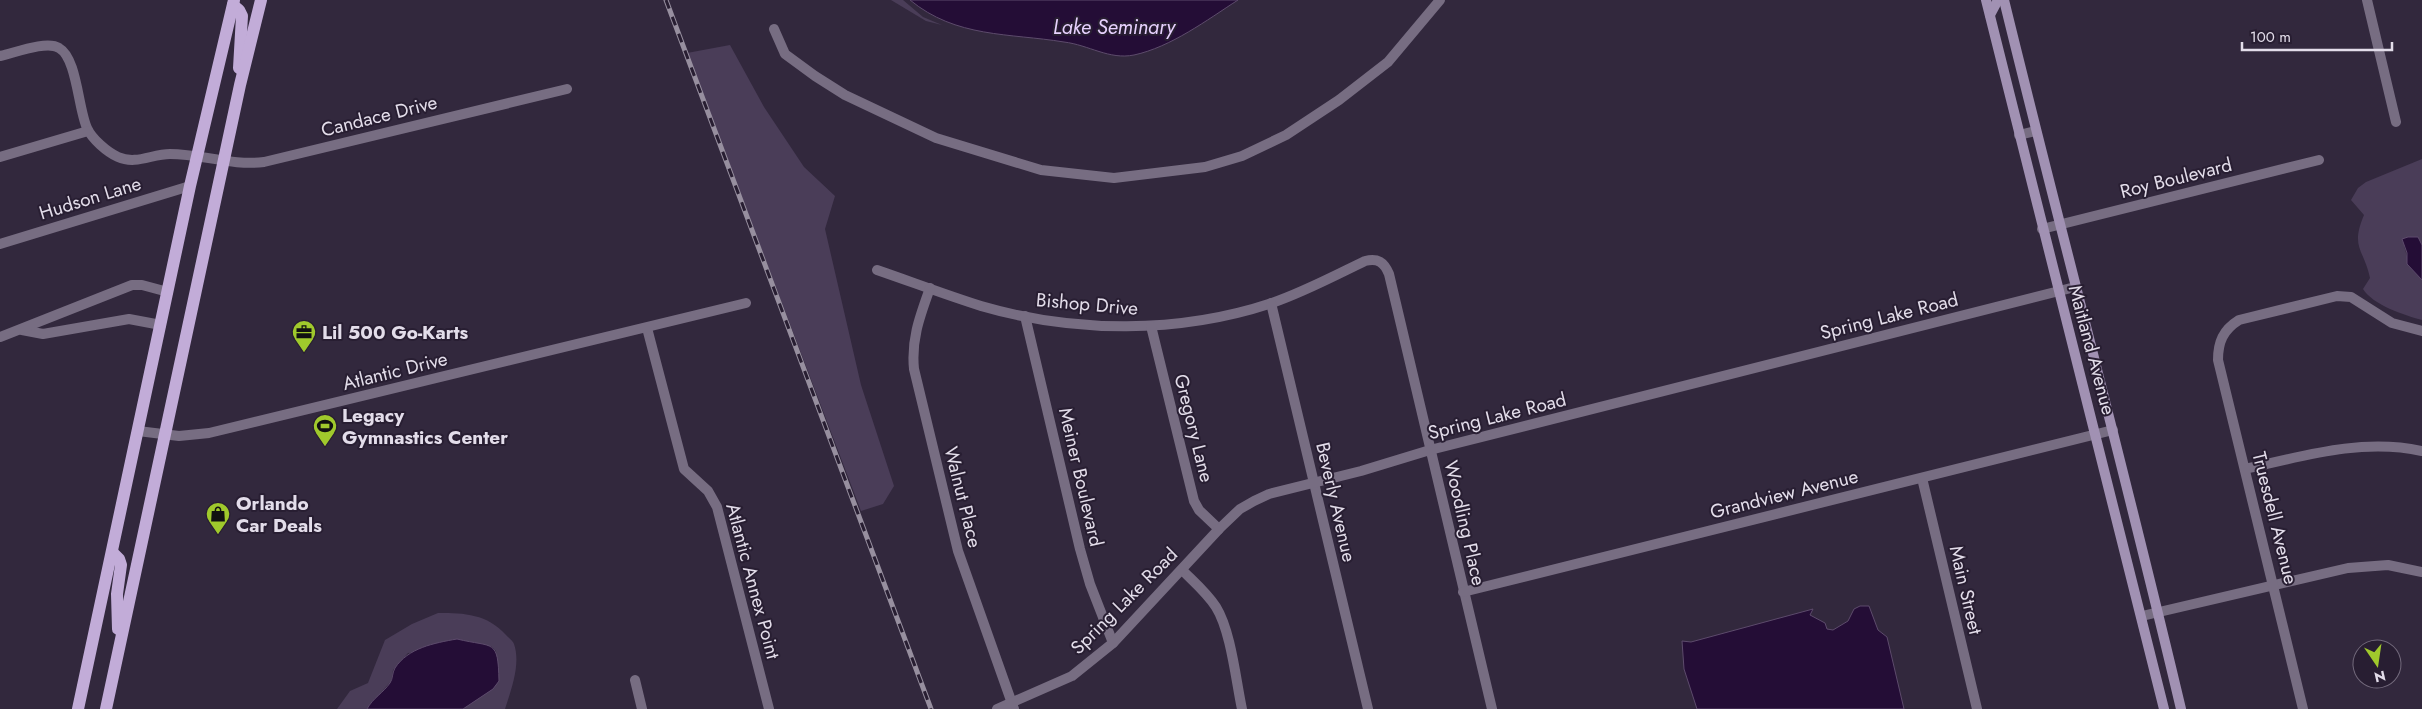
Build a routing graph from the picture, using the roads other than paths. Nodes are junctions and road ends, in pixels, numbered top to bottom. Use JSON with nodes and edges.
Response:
{"nodes":[{"id":1,"x":261,"y":0,"type":"edge"},
{"id":2,"x":1440,"y":0,"type":"edge"},
{"id":3,"x":1986,"y":0,"type":"edge"},
{"id":4,"x":1998,"y":0,"type":"edge"},
{"id":5,"x":2004,"y":0,"type":"edge"},
{"id":6,"x":2367,"y":0,"type":"edge"},
{"id":7,"x":234,"y":3,"type":"edge"},
{"id":8,"x":1990,"y":15,"type":"junction"},
{"id":9,"x":774,"y":29,"type":"dead end"},
{"id":10,"x":0,"y":56,"type":"edge"},
{"id":11,"x":240,"y":85,"type":"junction"},
{"id":12,"x":568,"y":88,"type":"dead end"},
{"id":13,"x":2396,"y":122,"type":"dead end"},
{"id":14,"x":88,"y":131,"type":"junction"},
{"id":15,"x":2036,"y":131,"type":"junction"},
{"id":16,"x":2019,"y":134,"type":"junction"},
{"id":17,"x":198,"y":156,"type":"junction"},
{"id":18,"x":0,"y":157,"type":"edge"},
{"id":19,"x":2319,"y":160,"type":"dead end"},
{"id":20,"x":223,"y":161,"type":"junction"},
{"id":21,"x":190,"y":186,"type":"junction"},
{"id":22,"x":2059,"y":226,"type":"junction"},
{"id":23,"x":2042,"y":229,"type":"junction"},
{"id":24,"x":0,"y":244,"type":"edge"},
{"id":25,"x":1380,"y":261,"type":"joint"},
{"id":26,"x":877,"y":270,"type":"dead end"},
{"id":27,"x":2075,"y":287,"type":"junction"},
{"id":28,"x":930,"y":288,"type":"junction"},
{"id":29,"x":2058,"y":291,"type":"junction"},
{"id":30,"x":168,"y":292,"type":"junction"},
{"id":31,"x":746,"y":303,"type":"dead end"},
{"id":32,"x":1270,"y":303,"type":"junction"},
{"id":33,"x":1026,"y":316,"type":"junction"},
{"id":34,"x":161,"y":325,"type":"junction"},
{"id":35,"x":1150,"y":326,"type":"junction"},
{"id":36,"x":647,"y":328,"type":"junction"},
{"id":37,"x":21,"y":330,"type":"junction"},
{"id":38,"x":2422,"y":331,"type":"edge"},
{"id":39,"x":0,"y":337,"type":"edge"},
{"id":40,"x":2113,"y":430,"type":"junction"},
{"id":41,"x":138,"y":431,"type":"junction"},
{"id":42,"x":2097,"y":434,"type":"junction"},
{"id":43,"x":164,"y":436,"type":"junction"},
{"id":44,"x":1430,"y":450,"type":"junction"},
{"id":45,"x":2422,"y":451,"type":"edge"},
{"id":46,"x":2245,"y":469,"type":"junction"},
{"id":47,"x":1922,"y":478,"type":"junction"},
{"id":48,"x":1314,"y":484,"type":"junction"},
{"id":49,"x":1219,"y":529,"type":"junction"},
{"id":50,"x":112,"y":552,"type":"junction"},
{"id":51,"x":1182,"y":570,"type":"junction"},
{"id":52,"x":2422,"y":572,"type":"edge"},
{"id":53,"x":2273,"y":586,"type":"junction"},
{"id":54,"x":1464,"y":592,"type":"junction"},
{"id":55,"x":2158,"y":612,"type":"junction"},
{"id":56,"x":2142,"y":616,"type":"junction"},
{"id":57,"x":1113,"y":642,"type":"junction"},
{"id":58,"x":118,"y":651,"type":"junction"},
{"id":59,"x":87,"y":668,"type":"junction"},
{"id":60,"x":635,"y":680,"type":"dead end"},
{"id":61,"x":1013,"y":706,"type":"edge"},
{"id":62,"x":78,"y":709,"type":"edge"},
{"id":63,"x":88,"y":709,"type":"edge"},
{"id":64,"x":106,"y":709,"type":"edge"},
{"id":65,"x":642,"y":709,"type":"edge"},
{"id":66,"x":769,"y":709,"type":"edge"},
{"id":67,"x":997,"y":709,"type":"edge"},
{"id":68,"x":1242,"y":709,"type":"edge"},
{"id":69,"x":1368,"y":709,"type":"edge"},
{"id":70,"x":1492,"y":709,"type":"edge"},
{"id":71,"x":1977,"y":709,"type":"edge"},
{"id":72,"x":2164,"y":709,"type":"edge"},
{"id":73,"x":2181,"y":709,"type":"edge"},
{"id":74,"x":2303,"y":709,"type":"edge"}],
"edges":[{"from":1,"to":11,"type":"main road"},
{"from":2,"to":9,"type":"street"},
{"from":3,"to":8,"type":"main road","name":"Maitland Avenue"},
{"from":4,"to":8,"type":"main road"},
{"from":5,"to":15,"type":"main road","name":"Maitland Avenue"},
{"from":6,"to":13,"type":"street"},
{"from":7,"to":11,"type":"main road"},
{"from":7,"to":17,"type":"main road"},
{"from":8,"to":16,"type":"main road","name":"Maitland Avenue"},
{"from":10,"to":14,"type":"street"},
{"from":11,"to":20,"type":"main road"},
{"from":12,"to":20,"type":"street","name":"Candace Drive"},
{"from":14,"to":17,"type":"street","name":"Candace Drive"},
{"from":14,"to":18,"type":"street"},
{"from":15,"to":16,"type":"street"},
{"from":15,"to":22,"type":"main road","name":"Maitland Avenue"},
{"from":16,"to":23,"type":"main road","name":"Maitland Avenue"},
{"from":17,"to":20,"type":"street","name":"Candace Drive"},
{"from":17,"to":21,"type":"main road"},
{"from":19,"to":22,"type":"street","name":"Roy Boulevard"},
{"from":20,"to":43,"type":"main road"},
{"from":21,"to":24,"type":"street","name":"Hudson Lane"},
{"from":21,"to":30,"type":"main road"},
{"from":22,"to":23,"type":"street","name":"Roy Boulevard"},
{"from":22,"to":27,"type":"main road","name":"Maitland Avenue"},
{"from":23,"to":29,"type":"main road","name":"Maitland Avenue"},
{"from":25,"to":32,"type":"street","name":"Bishop Drive"},
{"from":25,"to":44,"type":"street","name":"Woodling Place"},
{"from":26,"to":28,"type":"street","name":"Bishop Drive"},
{"from":27,"to":29,"type":"street","name":"Spring Lake Road"},
{"from":27,"to":40,"type":"main road","name":"Maitland Avenue"},
{"from":28,"to":33,"type":"street","name":"Bishop Drive"},
{"from":28,"to":61,"type":"street","name":"Walnut Place"},
{"from":29,"to":42,"type":"main road","name":"Maitland Avenue"},
{"from":29,"to":44,"type":"street","name":"Spring Lake Road"},
{"from":30,"to":34,"type":"main road"},
{"from":30,"to":37,"type":"street"},
{"from":31,"to":36,"type":"street","name":"Atlantic Drive"},
{"from":32,"to":35,"type":"street","name":"Bishop Drive"},
{"from":32,"to":48,"type":"street","name":"Beverly Avenue"},
{"from":33,"to":35,"type":"street","name":"Bishop Drive"},
{"from":33,"to":57,"type":"street","name":"Meiner Boulevard"},
{"from":34,"to":37,"type":"street"},
{"from":34,"to":41,"type":"main road"},
{"from":35,"to":49,"type":"street","name":"Gregory Lane"},
{"from":36,"to":43,"type":"street","name":"Atlantic Drive"},
{"from":36,"to":66,"type":"street","name":"Atlantic Annex Point"},
{"from":37,"to":39,"type":"street"},
{"from":38,"to":46,"type":"street","name":"Truesdell Avenue"},
{"from":40,"to":42,"type":"street","name":"Grandview Avenue"},
{"from":40,"to":55,"type":"main road","name":"Maitland Avenue"},
{"from":41,"to":43,"type":"street","name":"Atlantic Drive"},
{"from":41,"to":50,"type":"main road"},
{"from":42,"to":47,"type":"street","name":"Grandview Avenue"},
{"from":42,"to":56,"type":"main road","name":"Maitland Avenue"},
{"from":43,"to":58,"type":"main road"},
{"from":44,"to":48,"type":"street","name":"Spring Lake Road"},
{"from":44,"to":54,"type":"street","name":"Woodling Place"},
{"from":45,"to":46,"type":"street"},
{"from":46,"to":53,"type":"street","name":"Truesdell Avenue"},
{"from":47,"to":54,"type":"street","name":"Grandview Avenue"},
{"from":47,"to":71,"type":"street","name":"Main Street"},
{"from":48,"to":49,"type":"street","name":"Spring Lake Road"},
{"from":48,"to":69,"type":"street","name":"Beverly Avenue"},
{"from":49,"to":51,"type":"street","name":"Spring Lake Road"},
{"from":50,"to":58,"type":"main road"},
{"from":50,"to":59,"type":"main road"},
{"from":51,"to":57,"type":"street","name":"Spring Lake Road"},
{"from":51,"to":68,"type":"street"},
{"from":52,"to":53,"type":"street"},
{"from":53,"to":55,"type":"street"},
{"from":53,"to":74,"type":"street","name":"Truesdell Avenue"},
{"from":54,"to":70,"type":"street","name":"Woodling Place"},
{"from":55,"to":56,"type":"street"},
{"from":55,"to":73,"type":"main road","name":"Maitland Avenue"},
{"from":56,"to":72,"type":"main road","name":"Maitland Avenue"},
{"from":57,"to":61,"type":"street","name":"Spring Lake Road"},
{"from":58,"to":64,"type":"main road"},
{"from":59,"to":62,"type":"main road"},
{"from":59,"to":63,"type":"main road"},
{"from":60,"to":65,"type":"street"},
{"from":61,"to":67,"type":"street","name":"Spring Lake Road"}]}
